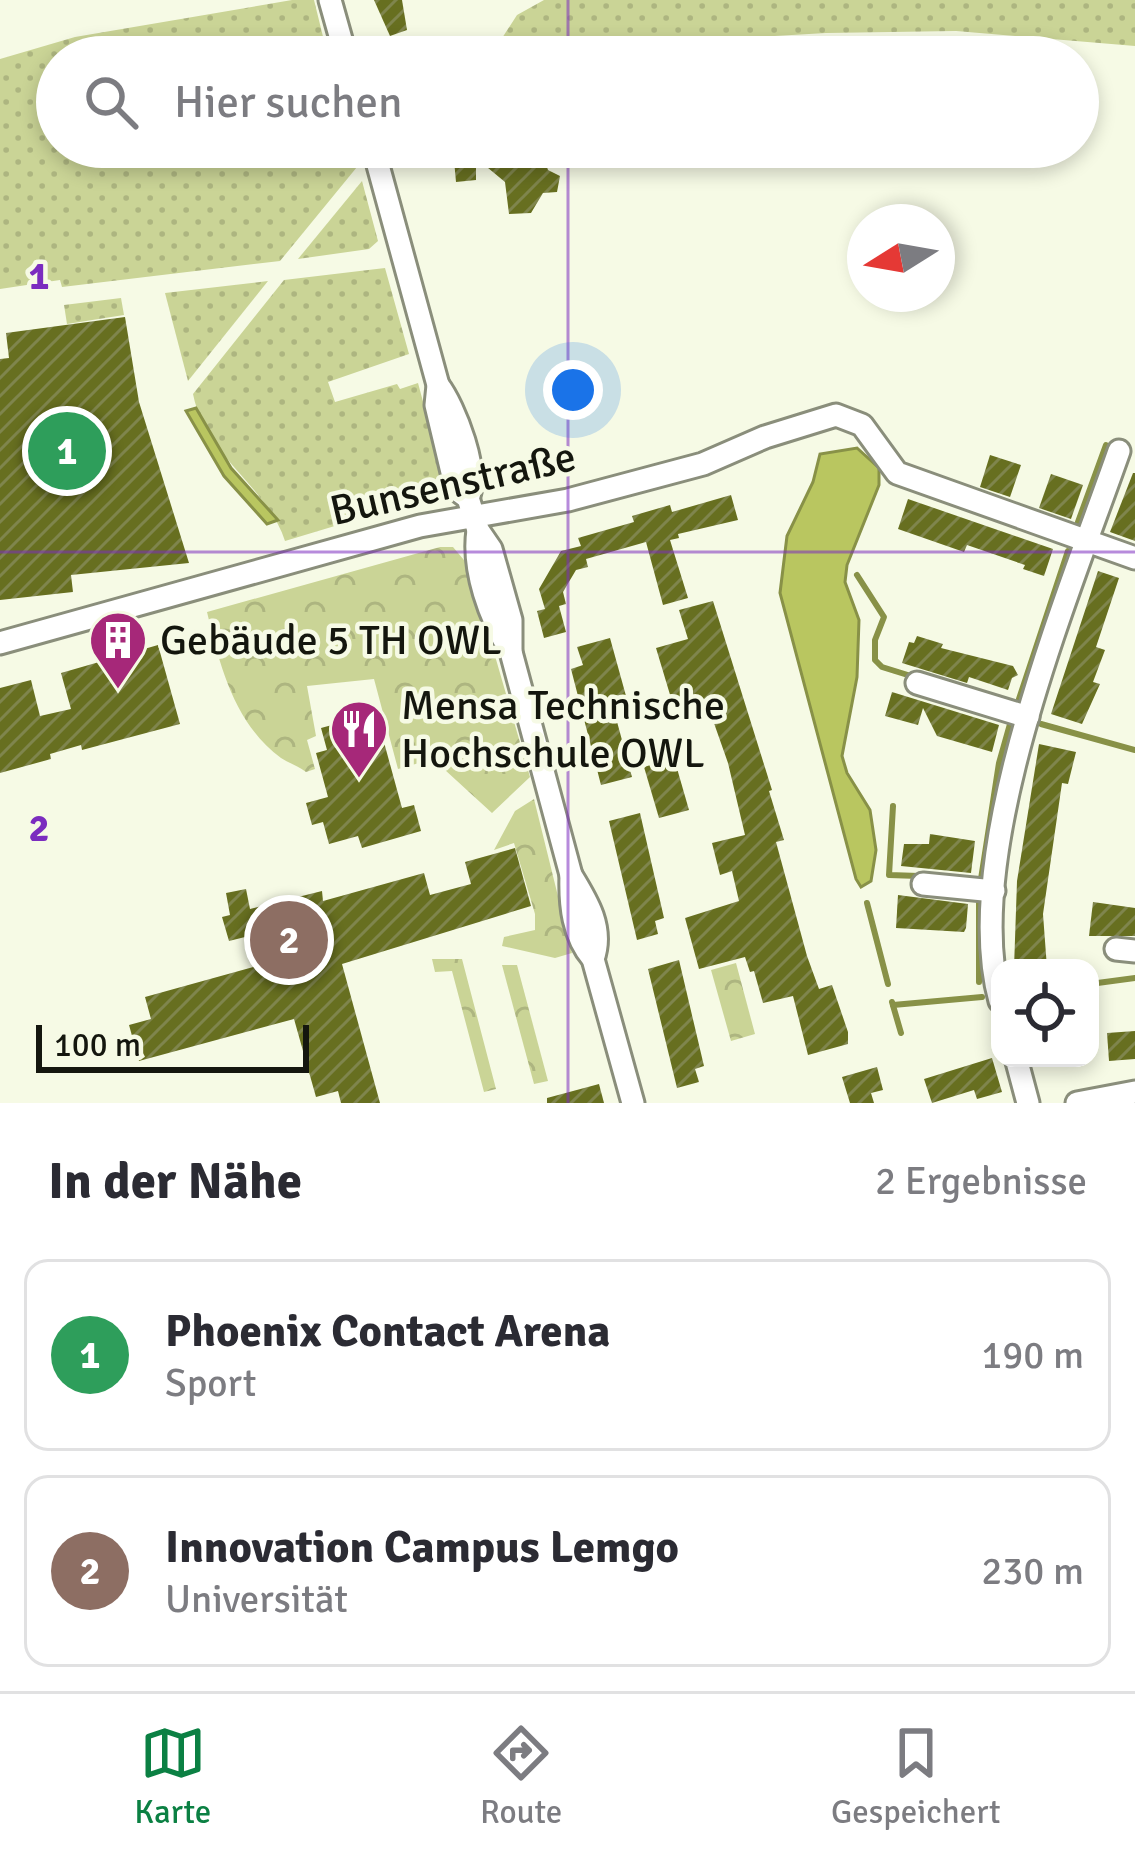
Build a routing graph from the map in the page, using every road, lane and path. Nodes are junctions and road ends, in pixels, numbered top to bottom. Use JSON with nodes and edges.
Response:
{"nodes":[{"id":1,"x":330,"y":0,"type":"edge"},
{"id":2,"x":340,"y":36,"type":"edge"},
{"id":3,"x":379,"y":168,"type":"edge"},
{"id":4,"x":1119,"y":452,"type":"dead end"},
{"id":5,"x":473,"y":516,"type":"junction"},
{"id":6,"x":1088,"y":542,"type":"junction"},
{"id":7,"x":1135,"y":558,"type":"edge"},
{"id":8,"x":0,"y":643,"type":"edge"},
{"id":9,"x":917,"y":683,"type":"dead end"},
{"id":10,"x":1028,"y":717,"type":"junction"},
{"id":11,"x":923,"y":884,"type":"dead end"},
{"id":12,"x":994,"y":891,"type":"junction"},
{"id":13,"x":994,"y":959,"type":"edge"},
{"id":14,"x":1018,"y":1067,"type":"edge"},
{"id":15,"x":1135,"y":1093,"type":"edge"},
{"id":16,"x":633,"y":1103,"type":"edge"},
{"id":17,"x":1028,"y":1103,"type":"edge"},
{"id":18,"x":1077,"y":1103,"type":"edge"}],
"edges":[{"from":1,"to":2,"type":"street"},
{"from":3,"to":5,"type":"street"},
{"from":4,"to":6,"type":"street"},
{"from":5,"to":6,"type":"street","name":"Bunsenstraße"},
{"from":5,"to":8,"type":"street","name":"Bunsenstraße"},
{"from":5,"to":16,"type":"street"},
{"from":6,"to":7,"type":"street"},
{"from":6,"to":10,"type":"street"},
{"from":9,"to":10,"type":"street"},
{"from":10,"to":12,"type":"street"},
{"from":11,"to":12,"type":"street"},
{"from":12,"to":13,"type":"street"},
{"from":14,"to":17,"type":"street"},
{"from":15,"to":18,"type":"street"}]}
